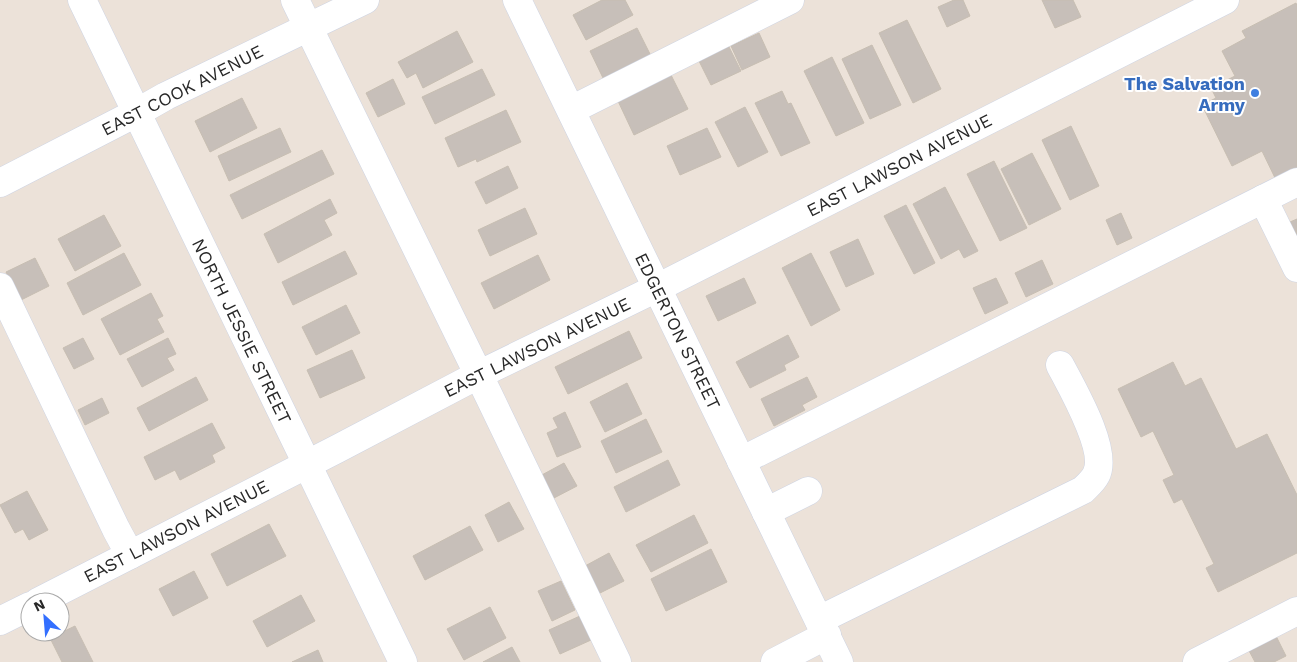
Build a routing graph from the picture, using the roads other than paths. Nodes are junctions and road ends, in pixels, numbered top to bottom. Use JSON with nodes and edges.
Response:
{"nodes":[{"id":1,"x":82,"y":0,"type":"edge"},
{"id":2,"x":295,"y":0,"type":"edge"},
{"id":3,"x":365,"y":0,"type":"edge"},
{"id":4,"x":517,"y":0,"type":"edge"},
{"id":5,"x":790,"y":0,"type":"edge"},
{"id":6,"x":1225,"y":0,"type":"edge"},
{"id":7,"x":1189,"y":8,"type":"edge"},
{"id":8,"x":308,"y":26,"type":"junction"},
{"id":9,"x":570,"y":110,"type":"junction"},
{"id":10,"x":136,"y":113,"type":"junction"},
{"id":11,"x":1297,"y":182,"type":"edge"},
{"id":12,"x":0,"y":183,"type":"edge"},
{"id":13,"x":1263,"y":199,"type":"junction"},
{"id":14,"x":1297,"y":268,"type":"edge"},
{"id":15,"x":0,"y":287,"type":"edge"},
{"id":16,"x":657,"y":288,"type":"junction"},
{"id":17,"x":1060,"y":365,"type":"dead end"},
{"id":18,"x":478,"y":375,"type":"junction"},
{"id":19,"x":741,"y":461,"type":"junction"},
{"id":20,"x":307,"y":464,"type":"junction"},
{"id":21,"x":808,"y":490,"type":"dead end"},
{"id":22,"x":766,"y":512,"type":"junction"},
{"id":23,"x":130,"y":555,"type":"junction"},
{"id":24,"x":58,"y":592,"type":"edge"},
{"id":25,"x":20,"y":611,"type":"edge"},
{"id":26,"x":1297,"y":611,"type":"edge"},
{"id":27,"x":0,"y":621,"type":"edge"},
{"id":28,"x":823,"y":628,"type":"junction"},
{"id":29,"x":403,"y":662,"type":"edge"},
{"id":30,"x":617,"y":662,"type":"edge"},
{"id":31,"x":775,"y":662,"type":"edge"},
{"id":32,"x":840,"y":662,"type":"edge"},
{"id":33,"x":1197,"y":662,"type":"edge"}],
"edges":[{"from":1,"to":10,"type":"street","name":"NORTH JESSIE STREET"},
{"from":2,"to":8,"type":"street"},
{"from":3,"to":8,"type":"street","name":"EAST COOK AVENUE"},
{"from":4,"to":9,"type":"street","name":"EDGERTON STREET"},
{"from":5,"to":9,"type":"street"},
{"from":6,"to":7,"type":"street","name":"EAST LAWSON AVENUE"},
{"from":7,"to":16,"type":"street","name":"EAST LAWSON AVENUE"},
{"from":8,"to":10,"type":"street","name":"EAST COOK AVENUE"},
{"from":8,"to":18,"type":"street"},
{"from":9,"to":16,"type":"street","name":"EDGERTON STREET"},
{"from":10,"to":12,"type":"street","name":"EAST COOK AVENUE"},
{"from":10,"to":20,"type":"street","name":"NORTH JESSIE STREET"},
{"from":11,"to":13,"type":"street"},
{"from":13,"to":14,"type":"street"},
{"from":13,"to":19,"type":"street"},
{"from":15,"to":23,"type":"street"},
{"from":16,"to":18,"type":"street","name":"EAST LAWSON AVENUE"},
{"from":16,"to":19,"type":"street","name":"EDGERTON STREET"},
{"from":17,"to":28,"type":"street"},
{"from":18,"to":20,"type":"street","name":"EAST LAWSON AVENUE"},
{"from":18,"to":30,"type":"street"},
{"from":19,"to":22,"type":"street","name":"EDGERTON STREET"},
{"from":20,"to":23,"type":"street","name":"EAST LAWSON AVENUE"},
{"from":20,"to":29,"type":"street","name":"NORTH JESSIE STREET"},
{"from":21,"to":22,"type":"street"},
{"from":22,"to":28,"type":"street","name":"EDGERTON STREET"},
{"from":23,"to":24,"type":"street","name":"EAST LAWSON AVENUE"},
{"from":25,"to":27,"type":"street"},
{"from":26,"to":33,"type":"street"},
{"from":28,"to":31,"type":"street"},
{"from":28,"to":32,"type":"street","name":"EDGERTON STREET"}]}
